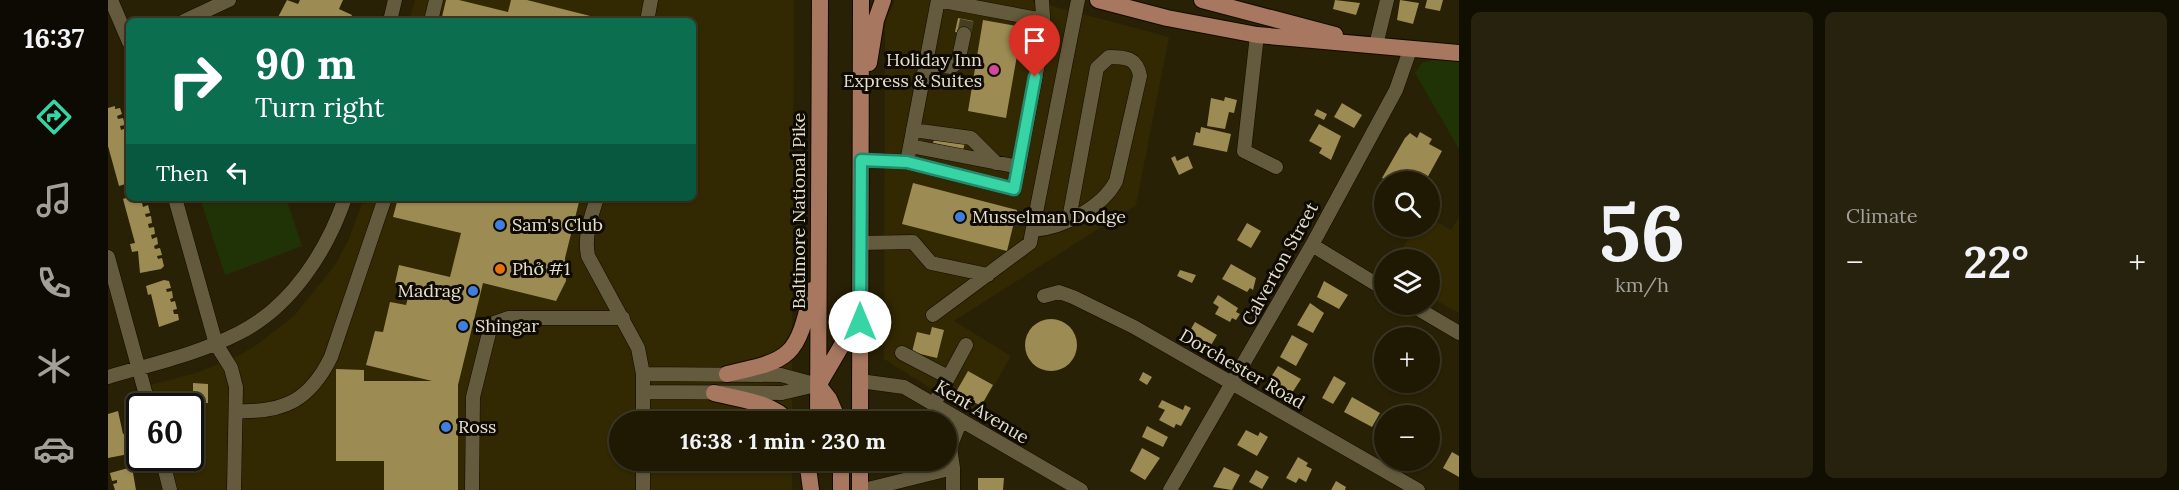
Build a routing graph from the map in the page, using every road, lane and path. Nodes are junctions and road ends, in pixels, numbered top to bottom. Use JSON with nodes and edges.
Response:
{"nodes":[{"id":1,"x":111,"y":0,"type":"edge"},
{"id":2,"x":229,"y":0,"type":"edge"},
{"id":3,"x":396,"y":0,"type":"edge"},
{"id":4,"x":436,"y":0,"type":"edge"},
{"id":5,"x":651,"y":0,"type":"edge"},
{"id":6,"x":807,"y":0,"type":"edge"},
{"id":7,"x":820,"y":0,"type":"edge"},
{"id":8,"x":861,"y":0,"type":"edge"},
{"id":9,"x":883,"y":0,"type":"edge"},
{"id":10,"x":938,"y":0,"type":"edge"},
{"id":11,"x":1042,"y":0,"type":"edge"},
{"id":12,"x":1078,"y":0,"type":"edge"},
{"id":13,"x":1098,"y":0,"type":"edge"},
{"id":14,"x":1202,"y":0,"type":"edge"},
{"id":15,"x":1387,"y":0,"type":"edge"},
{"id":16,"x":190,"y":18,"type":"edge"},
{"id":17,"x":391,"y":18,"type":"edge"},
{"id":18,"x":432,"y":18,"type":"edge"},
{"id":19,"x":647,"y":18,"type":"edge"},
{"id":20,"x":966,"y":20,"type":"junction"},
{"id":21,"x":1043,"y":20,"type":"junction"},
{"id":22,"x":126,"y":35,"type":"edge"},
{"id":23,"x":1257,"y":35,"type":"junction"},
{"id":24,"x":1376,"y":45,"type":"junction"},
{"id":25,"x":1410,"y":50,"type":"junction"},
{"id":26,"x":1459,"y":53,"type":"edge"},
{"id":27,"x":926,"y":63,"type":"junction"},
{"id":28,"x":819,"y":70,"type":"junction"},
{"id":29,"x":860,"y":111,"type":"junction"},
{"id":30,"x":913,"y":130,"type":"junction"},
{"id":31,"x":910,"y":146,"type":"junction"},
{"id":32,"x":861,"y":160,"type":"junction"},
{"id":33,"x":907,"y":162,"type":"junction"},
{"id":34,"x":996,"y":163,"type":"junction"},
{"id":35,"x":1019,"y":167,"type":"junction"},
{"id":36,"x":1276,"y":167,"type":"dead end"},
{"id":37,"x":177,"y":201,"type":"edge"},
{"id":38,"x":344,"y":201,"type":"edge"},
{"id":39,"x":384,"y":201,"type":"edge"},
{"id":40,"x":596,"y":201,"type":"edge"},
{"id":41,"x":1069,"y":219,"type":"junction"},
{"id":42,"x":1033,"y":230,"type":"junction"},
{"id":43,"x":860,"y":243,"type":"junction"},
{"id":44,"x":1312,"y":245,"type":"junction"},
{"id":45,"x":108,"y":257,"type":"edge"},
{"id":46,"x":819,"y":260,"type":"junction"},
{"id":47,"x":987,"y":275,"type":"junction"},
{"id":48,"x":1374,"y":283,"type":"edge"},
{"id":49,"x":1044,"y":296,"type":"dead end"},
{"id":50,"x":860,"y":302,"type":"junction"},
{"id":51,"x":933,"y":315,"type":"dead end"},
{"id":52,"x":1429,"y":315,"type":"edge"},
{"id":53,"x":623,"y":318,"type":"junction"},
{"id":54,"x":1459,"y":333,"type":"edge"},
{"id":55,"x":216,"y":344,"type":"junction"},
{"id":56,"x":966,"y":345,"type":"dead end"},
{"id":57,"x":902,"y":353,"type":"dead end"},
{"id":58,"x":140,"y":368,"type":"junction"},
{"id":59,"x":644,"y":374,"type":"junction"},
{"id":60,"x":727,"y":374,"type":"junction"},
{"id":61,"x":108,"y":377,"type":"edge"},
{"id":62,"x":948,"y":377,"type":"junction"},
{"id":63,"x":860,"y":381,"type":"junction"},
{"id":64,"x":1232,"y":384,"type":"junction"},
{"id":65,"x":818,"y":385,"type":"junction"},
{"id":66,"x":643,"y":392,"type":"junction"},
{"id":67,"x":146,"y":393,"type":"edge"},
{"id":68,"x":714,"y":393,"type":"junction"},
{"id":69,"x":934,"y":404,"type":"junction"},
{"id":70,"x":237,"y":411,"type":"junction"},
{"id":71,"x":643,"y":411,"type":"edge"},
{"id":72,"x":774,"y":411,"type":"edge"},
{"id":73,"x":818,"y":411,"type":"edge"},
{"id":74,"x":834,"y":411,"type":"edge"},
{"id":75,"x":860,"y":411,"type":"edge"},
{"id":76,"x":961,"y":420,"type":"junction"},
{"id":77,"x":957,"y":431,"type":"edge"},
{"id":78,"x":165,"y":471,"type":"edge"},
{"id":79,"x":643,"y":471,"type":"edge"},
{"id":80,"x":809,"y":471,"type":"edge"},
{"id":81,"x":818,"y":471,"type":"edge"},
{"id":82,"x":841,"y":471,"type":"edge"},
{"id":83,"x":861,"y":471,"type":"edge"},
{"id":84,"x":941,"y":471,"type":"edge"},
{"id":85,"x":953,"y":471,"type":"edge"},
{"id":86,"x":170,"y":490,"type":"edge"},
{"id":87,"x":234,"y":490,"type":"edge"},
{"id":88,"x":472,"y":490,"type":"edge"},
{"id":89,"x":643,"y":490,"type":"edge"},
{"id":90,"x":812,"y":490,"type":"edge"},
{"id":91,"x":818,"y":490,"type":"edge"},
{"id":92,"x":841,"y":490,"type":"edge"},
{"id":93,"x":862,"y":490,"type":"edge"},
{"id":94,"x":953,"y":490,"type":"edge"},
{"id":95,"x":1081,"y":490,"type":"edge"},
{"id":96,"x":1170,"y":490,"type":"edge"},
{"id":97,"x":1418,"y":490,"type":"edge"}],
"edges":[{"from":1,"to":22,"type":"street"},
{"from":2,"to":16,"type":"street"},
{"from":3,"to":17,"type":"street"},
{"from":4,"to":18,"type":"street"},
{"from":5,"to":19,"type":"street"},
{"from":6,"to":28,"type":"main road"},
{"from":7,"to":28,"type":"main road","name":"Baltimore National Pike"},
{"from":8,"to":29,"type":"main road"},
{"from":9,"to":29,"type":"main road"},
{"from":10,"to":20,"type":"street"},
{"from":10,"to":27,"type":"street"},
{"from":11,"to":21,"type":"street"},
{"from":12,"to":42,"type":"street"},
{"from":13,"to":23,"type":"main road"},
{"from":14,"to":24,"type":"main road"},
{"from":15,"to":24,"type":"street"},
{"from":20,"to":21,"type":"street"},
{"from":20,"to":27,"type":"street"},
{"from":21,"to":35,"type":"street"},
{"from":23,"to":24,"type":"main road"},
{"from":23,"to":36,"type":"street"},
{"from":24,"to":25,"type":"main road"},
{"from":25,"to":26,"type":"main road"},
{"from":25,"to":44,"type":"street","name":"Calverton Street"},
{"from":27,"to":30,"type":"street"},
{"from":28,"to":46,"type":"main road","name":"Baltimore National Pike"},
{"from":29,"to":32,"type":"main road"},
{"from":30,"to":31,"type":"street"},
{"from":30,"to":34,"type":"street"},
{"from":31,"to":33,"type":"street"},
{"from":31,"to":34,"type":"street"},
{"from":32,"to":33,"type":"street"},
{"from":32,"to":43,"type":"main road"},
{"from":33,"to":35,"type":"street"},
{"from":34,"to":35,"type":"street"},
{"from":37,"to":55,"type":"street"},
{"from":38,"to":55,"type":"street"},
{"from":39,"to":70,"type":"street"},
{"from":40,"to":53,"type":"street"},
{"from":41,"to":41,"type":"street"},
{"from":41,"to":42,"type":"street"},
{"from":42,"to":47,"type":"street"},
{"from":43,"to":47,"type":"street"},
{"from":43,"to":50,"type":"main road"},
{"from":44,"to":48,"type":"street"},
{"from":44,"to":64,"type":"street","name":"Calverton Street"},
{"from":45,"to":58,"type":"street"},
{"from":46,"to":60,"type":"main road"},
{"from":46,"to":65,"type":"main road","name":"Baltimore National Pike"},
{"from":47,"to":51,"type":"street"},
{"from":49,"to":64,"type":"street","name":"Dorchester Road"},
{"from":50,"to":63,"type":"main road"},
{"from":50,"to":65,"type":"main road"},
{"from":52,"to":54,"type":"street"},
{"from":53,"to":59,"type":"street"},
{"from":53,"to":88,"type":"street"},
{"from":55,"to":58,"type":"street"},
{"from":55,"to":70,"type":"street"},
{"from":56,"to":62,"type":"street"},
{"from":57,"to":62,"type":"street"},
{"from":58,"to":61,"type":"street"},
{"from":58,"to":67,"type":"street"},
{"from":59,"to":60,"type":"street"},
{"from":59,"to":66,"type":"street"},
{"from":60,"to":65,"type":"street"},
{"from":62,"to":69,"type":"street"},
{"from":63,"to":69,"type":"street","name":"Kent Avenue"},
{"from":63,"to":75,"type":"main road"},
{"from":64,"to":96,"type":"street","name":"Calverton Street"},
{"from":64,"to":97,"type":"street","name":"Dorchester Road"},
{"from":65,"to":68,"type":"street"},
{"from":65,"to":73,"type":"main road","name":"Baltimore National Pike"},
{"from":65,"to":74,"type":"main road"},
{"from":66,"to":68,"type":"street"},
{"from":66,"to":71,"type":"street"},
{"from":68,"to":72,"type":"main road"},
{"from":69,"to":76,"type":"street","name":"Kent Avenue"},
{"from":70,"to":87,"type":"street"},
{"from":76,"to":77,"type":"street"},
{"from":76,"to":95,"type":"street","name":"Kent Avenue"},
{"from":78,"to":86,"type":"street"},
{"from":79,"to":89,"type":"street"},
{"from":80,"to":90,"type":"main road"},
{"from":81,"to":91,"type":"main road"},
{"from":82,"to":92,"type":"main road"},
{"from":83,"to":93,"type":"main road"},
{"from":84,"to":93,"type":"street"},
{"from":85,"to":94,"type":"street"}]}
